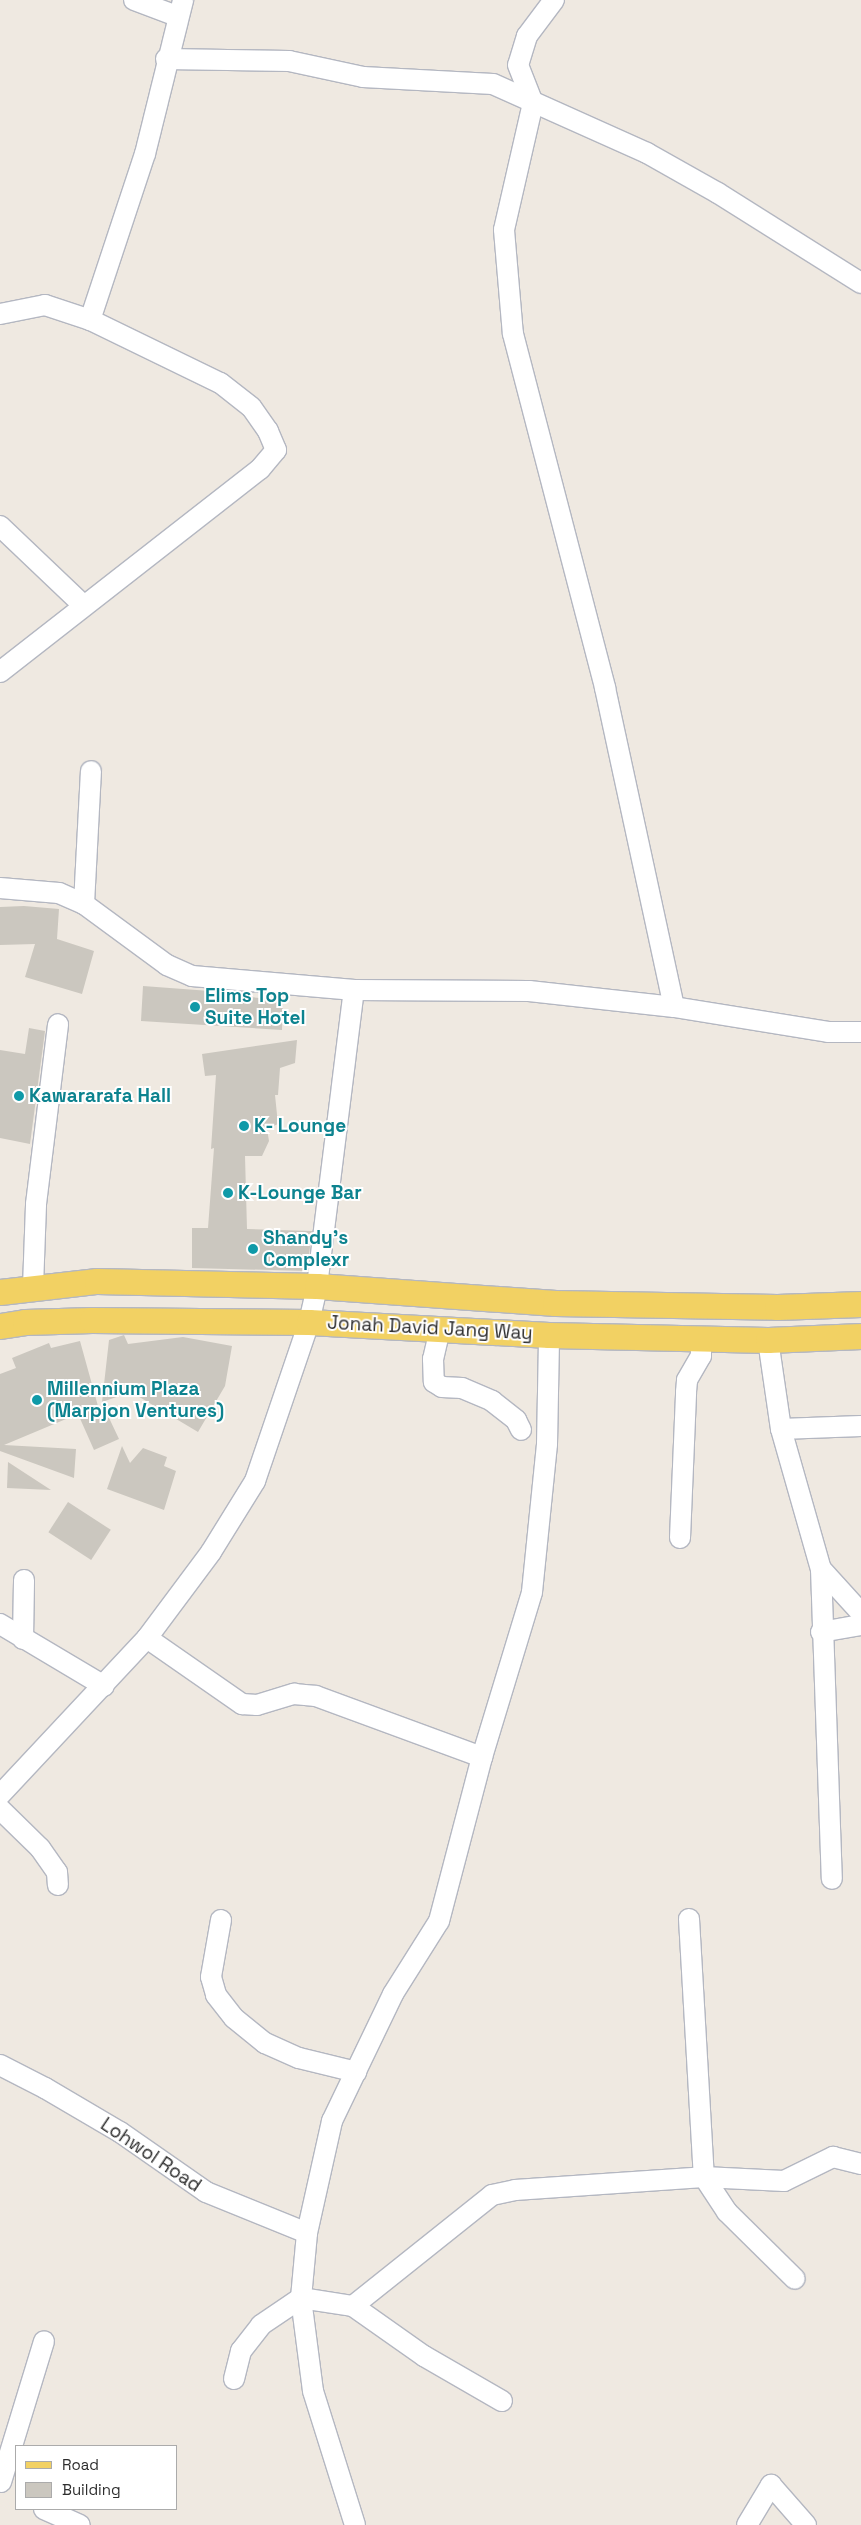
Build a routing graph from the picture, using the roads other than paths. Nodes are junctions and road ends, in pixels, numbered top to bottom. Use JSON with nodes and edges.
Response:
{"nodes":[{"id":1,"x":134,"y":0,"type":"edge"},
{"id":2,"x":554,"y":0,"type":"edge"},
{"id":3,"x":180,"y":8,"type":"edge"},
{"id":4,"x":166,"y":59,"type":"junction"},
{"id":5,"x":533,"y":102,"type":"junction"},
{"id":6,"x":861,"y":283,"type":"edge"},
{"id":7,"x":0,"y":314,"type":"edge"},
{"id":8,"x":90,"y":320,"type":"junction"},
{"id":9,"x":0,"y":526,"type":"edge"},
{"id":10,"x":83,"y":605,"type":"junction"},
{"id":11,"x":0,"y":672,"type":"edge"},
{"id":12,"x":90,"y":771,"type":"dead end"},
{"id":13,"x":0,"y":888,"type":"edge"},
{"id":14,"x":84,"y":904,"type":"junction"},
{"id":15,"x":354,"y":990,"type":"junction"},
{"id":16,"x":674,"y":1007,"type":"junction"},
{"id":17,"x":58,"y":1024,"type":"dead end"},
{"id":18,"x":861,"y":1032,"type":"edge"},
{"id":19,"x":317,"y":1286,"type":"junction"},
{"id":20,"x":33,"y":1287,"type":"junction"},
{"id":21,"x":0,"y":1292,"type":"edge"},
{"id":22,"x":861,"y":1304,"type":"edge"},
{"id":23,"x":309,"y":1322,"type":"junction"},
{"id":24,"x":0,"y":1326,"type":"edge"},
{"id":25,"x":440,"y":1329,"type":"junction"},
{"id":26,"x":549,"y":1335,"type":"junction"},
{"id":27,"x":861,"y":1336,"type":"edge"},
{"id":28,"x":702,"y":1339,"type":"junction"},
{"id":29,"x":768,"y":1340,"type":"junction"},
{"id":30,"x":861,"y":1426,"type":"edge"},
{"id":31,"x":781,"y":1429,"type":"junction"},
{"id":32,"x":521,"y":1430,"type":"dead end"},
{"id":33,"x":680,"y":1538,"type":"dead end"},
{"id":34,"x":821,"y":1568,"type":"junction"},
{"id":35,"x":24,"y":1580,"type":"dead end"},
{"id":36,"x":861,"y":1613,"type":"edge"},
{"id":37,"x":0,"y":1624,"type":"edge"},
{"id":38,"x":861,"y":1625,"type":"edge"},
{"id":39,"x":821,"y":1632,"type":"junction"},
{"id":40,"x":147,"y":1638,"type":"junction"},
{"id":41,"x":23,"y":1639,"type":"junction"},
{"id":42,"x":104,"y":1686,"type":"junction"},
{"id":43,"x":482,"y":1757,"type":"junction"},
{"id":44,"x":0,"y":1795,"type":"edge"},
{"id":45,"x":0,"y":1809,"type":"edge"},
{"id":46,"x":832,"y":1879,"type":"dead end"},
{"id":47,"x":58,"y":1885,"type":"dead end"},
{"id":48,"x":689,"y":1919,"type":"dead end"},
{"id":49,"x":221,"y":1920,"type":"dead end"},
{"id":50,"x":0,"y":2065,"type":"edge"},
{"id":51,"x":356,"y":2072,"type":"junction"},
{"id":52,"x":861,"y":2164,"type":"edge"},
{"id":53,"x":704,"y":2177,"type":"junction"},
{"id":54,"x":307,"y":2233,"type":"junction"},
{"id":55,"x":795,"y":2279,"type":"dead end"},
{"id":56,"x":301,"y":2298,"type":"junction"},
{"id":57,"x":353,"y":2306,"type":"junction"},
{"id":58,"x":44,"y":2341,"type":"dead end"},
{"id":59,"x":234,"y":2379,"type":"dead end"},
{"id":60,"x":502,"y":2401,"type":"dead end"},
{"id":61,"x":17,"y":2445,"type":"edge"},
{"id":62,"x":15,"y":2451,"type":"edge"},
{"id":63,"x":6,"y":2485,"type":"edge"},
{"id":64,"x":44,"y":2510,"type":"edge"},
{"id":65,"x":46,"y":2510,"type":"edge"},
{"id":66,"x":40,"y":2525,"type":"edge"},
{"id":67,"x":80,"y":2525,"type":"edge"},
{"id":68,"x":355,"y":2525,"type":"edge"},
{"id":69,"x":747,"y":2525,"type":"edge"},
{"id":70,"x":806,"y":2525,"type":"edge"}],
"edges":[{"from":1,"to":3,"type":"street"},
{"from":2,"to":5,"type":"street"},
{"from":3,"to":4,"type":"street"},
{"from":4,"to":5,"type":"street"},
{"from":4,"to":8,"type":"street"},
{"from":5,"to":6,"type":"street"},
{"from":5,"to":16,"type":"street"},
{"from":7,"to":8,"type":"street"},
{"from":8,"to":10,"type":"street"},
{"from":9,"to":10,"type":"street"},
{"from":10,"to":11,"type":"street"},
{"from":12,"to":14,"type":"street"},
{"from":13,"to":14,"type":"street"},
{"from":14,"to":15,"type":"street"},
{"from":15,"to":16,"type":"street"},
{"from":15,"to":19,"type":"street"},
{"from":16,"to":18,"type":"street"},
{"from":17,"to":20,"type":"street"},
{"from":19,"to":20,"type":"main road"},
{"from":19,"to":22,"type":"main road"},
{"from":19,"to":23,"type":"street"},
{"from":20,"to":21,"type":"main road"},
{"from":23,"to":24,"type":"main road","name":"Jonah David Jang Way"},
{"from":23,"to":25,"type":"main road","name":"Jonah David Jang Way"},
{"from":23,"to":40,"type":"street"},
{"from":25,"to":26,"type":"main road","name":"Jonah David Jang Way"},
{"from":25,"to":32,"type":"street"},
{"from":26,"to":28,"type":"main road","name":"Jonah David Jang Way"},
{"from":26,"to":43,"type":"street"},
{"from":27,"to":29,"type":"main road","name":"Jonah David Jang Way"},
{"from":28,"to":29,"type":"main road","name":"Jonah David Jang Way"},
{"from":28,"to":33,"type":"street"},
{"from":29,"to":31,"type":"street"},
{"from":30,"to":31,"type":"street"},
{"from":31,"to":34,"type":"street"},
{"from":34,"to":36,"type":"street"},
{"from":34,"to":39,"type":"street"},
{"from":35,"to":41,"type":"street"},
{"from":37,"to":41,"type":"street"},
{"from":38,"to":39,"type":"street"},
{"from":39,"to":46,"type":"street"},
{"from":40,"to":42,"type":"street"},
{"from":40,"to":43,"type":"street"},
{"from":41,"to":42,"type":"street"},
{"from":42,"to":44,"type":"street"},
{"from":43,"to":51,"type":"street"},
{"from":45,"to":47,"type":"street"},
{"from":48,"to":53,"type":"street"},
{"from":49,"to":51,"type":"street"},
{"from":50,"to":54,"type":"street","name":"Lohwol Road"},
{"from":51,"to":54,"type":"street"},
{"from":52,"to":53,"type":"street"},
{"from":53,"to":55,"type":"street"},
{"from":53,"to":57,"type":"street"},
{"from":54,"to":56,"type":"street"},
{"from":56,"to":57,"type":"street"},
{"from":56,"to":59,"type":"street"},
{"from":56,"to":68,"type":"street"},
{"from":57,"to":60,"type":"street"},
{"from":58,"to":61,"type":"street"},
{"from":62,"to":63,"type":"street"},
{"from":64,"to":66,"type":"street"},
{"from":65,"to":67,"type":"street"},
{"from":69,"to":70,"type":"street"}]}
